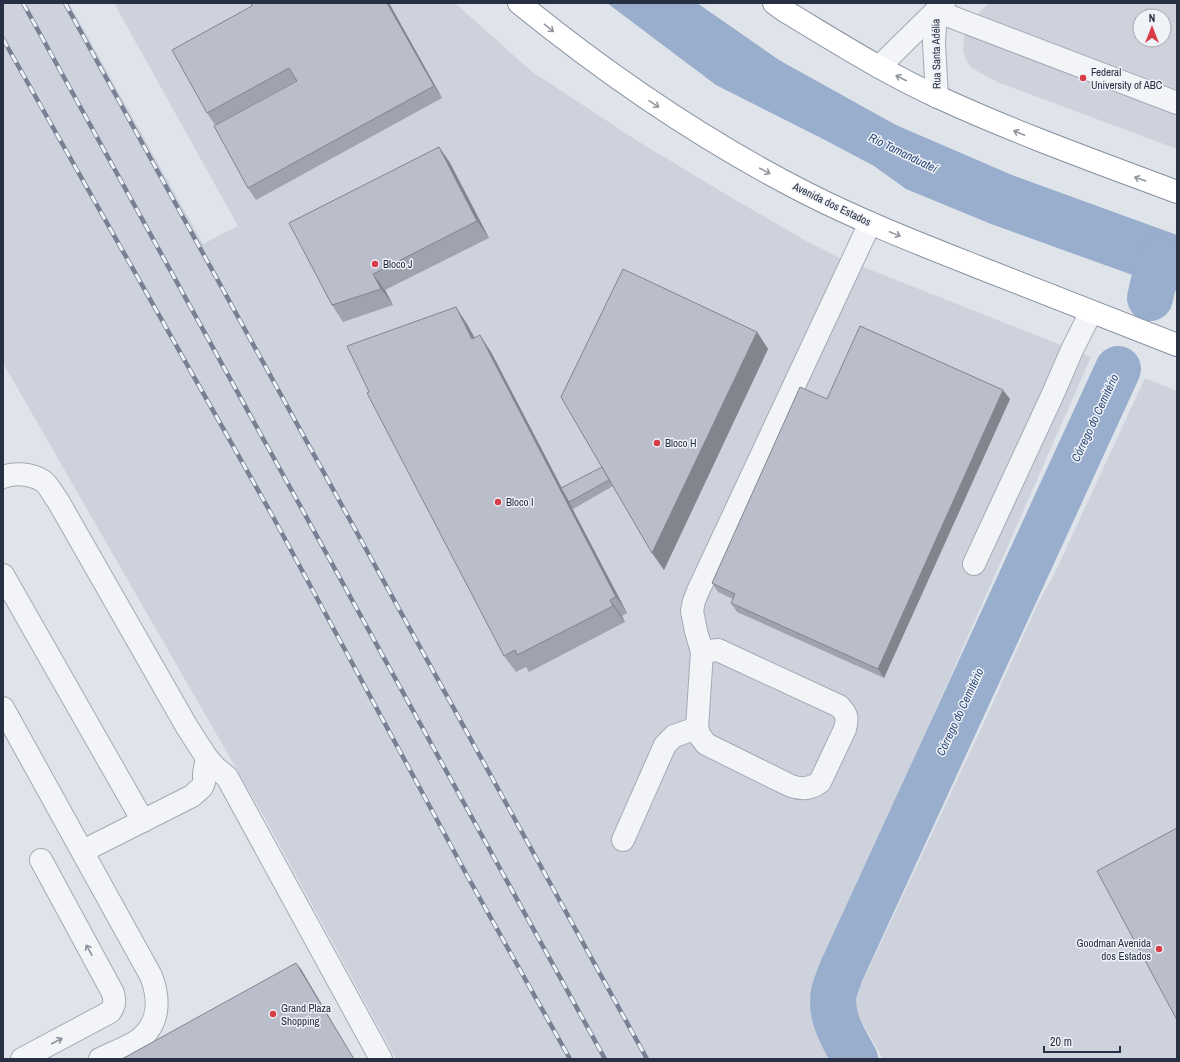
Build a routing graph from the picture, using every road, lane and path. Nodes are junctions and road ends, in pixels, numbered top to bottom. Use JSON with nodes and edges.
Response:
{"nodes":[{"id":1,"x":519,"y":3,"type":"edge"},
{"id":2,"x":774,"y":3,"type":"edge"},
{"id":3,"x":940,"y":7,"type":"edge"},
{"id":4,"x":879,"y":67,"type":"junction"},
{"id":5,"x":937,"y":97,"type":"junction"},
{"id":6,"x":1177,"y":103,"type":"edge"},
{"id":7,"x":1177,"y":192,"type":"edge"},
{"id":8,"x":870,"y":223,"type":"junction"},
{"id":9,"x":1091,"y":312,"type":"junction"},
{"id":10,"x":1177,"y":345,"type":"edge"},
{"id":11,"x":3,"y":477,"type":"edge"},
{"id":12,"x":974,"y":564,"type":"dead end"},
{"id":13,"x":3,"y":576,"type":"edge"},
{"id":14,"x":702,"y":652,"type":"junction"},
{"id":15,"x":3,"y":708,"type":"edge"},
{"id":16,"x":697,"y":728,"type":"junction"},
{"id":17,"x":207,"y":758,"type":"junction"},
{"id":18,"x":144,"y":821,"type":"junction"},
{"id":19,"x":623,"y":840,"type":"dead end"},
{"id":20,"x":83,"y":852,"type":"junction"},
{"id":21,"x":41,"y":860,"type":"dead end"},
{"id":22,"x":22,"y":1059,"type":"edge"},
{"id":23,"x":100,"y":1059,"type":"edge"},
{"id":24,"x":381,"y":1059,"type":"edge"}],
"edges":[{"from":1,"to":8,"type":"highway","name":"Avenida dos Estados","one_way":true},
{"from":2,"to":4,"type":"highway"},
{"from":3,"to":4,"type":"street","name":"Rua Santa Adélia"},
{"from":3,"to":5,"type":"street","name":"Rua Santa Adélia"},
{"from":3,"to":6,"type":"street"},
{"from":5,"to":4,"type":"highway","one_way":true},
{"from":7,"to":5,"type":"highway","one_way":true},
{"from":8,"to":9,"type":"highway","name":"Avenida dos Estados","one_way":true},
{"from":8,"to":14,"type":"street"},
{"from":9,"to":10,"type":"highway","name":"Avenida dos Estados"},
{"from":9,"to":12,"type":"street"},
{"from":11,"to":17,"type":"street"},
{"from":13,"to":18,"type":"street"},
{"from":14,"to":16,"type":"street"},
{"from":14,"to":16,"type":"street"},
{"from":15,"to":20,"type":"street"},
{"from":16,"to":19,"type":"street"},
{"from":17,"to":18,"type":"street"},
{"from":17,"to":24,"type":"street"},
{"from":18,"to":20,"type":"street"},
{"from":20,"to":23,"type":"street"},
{"from":22,"to":21,"type":"street","one_way":true}]}
